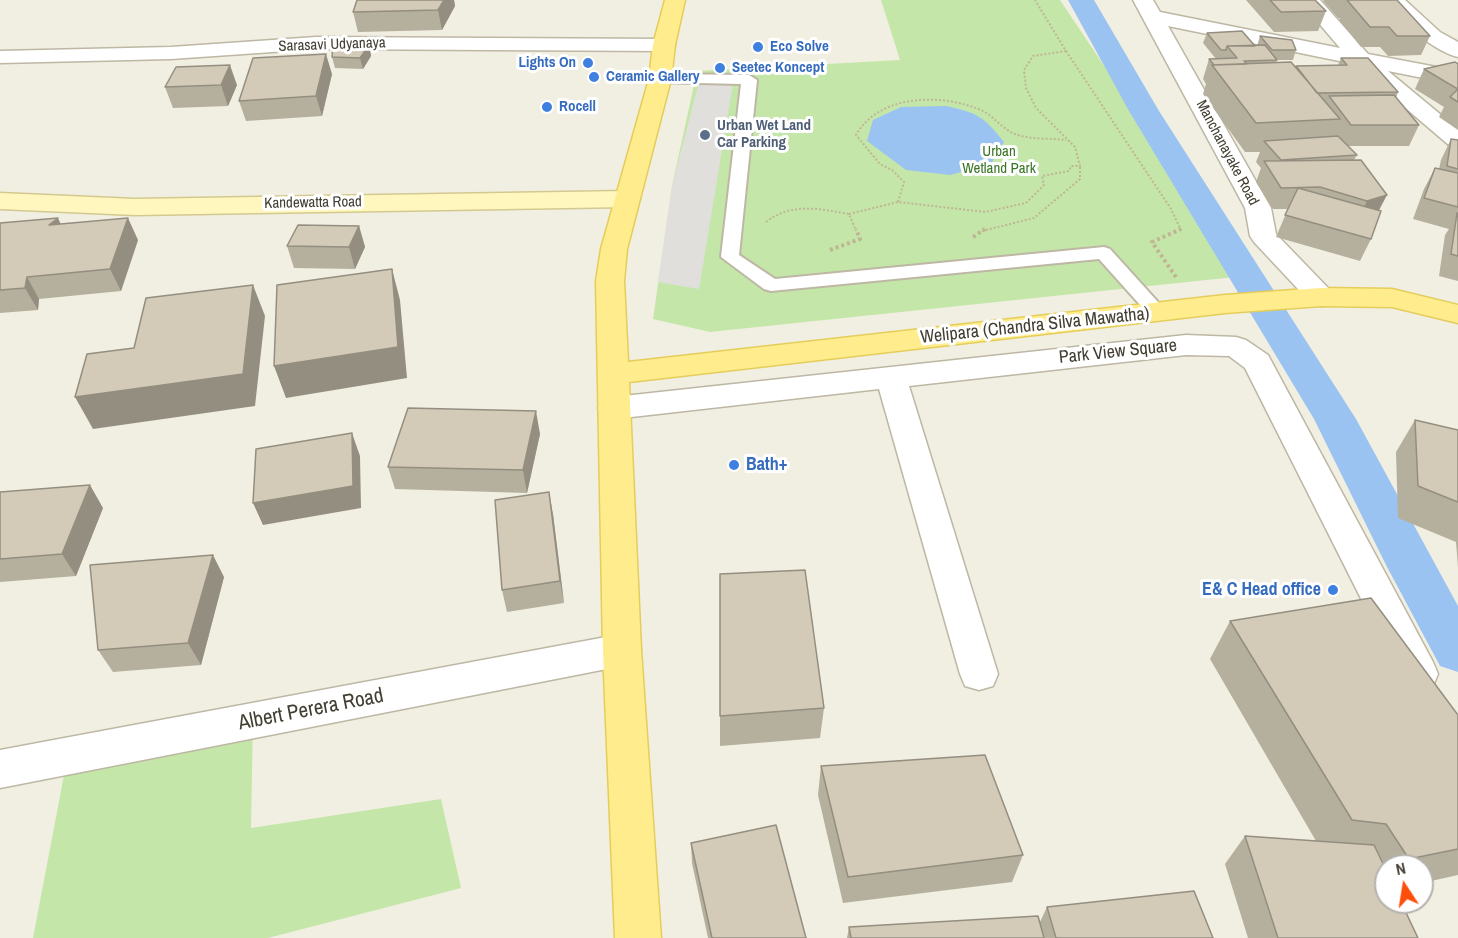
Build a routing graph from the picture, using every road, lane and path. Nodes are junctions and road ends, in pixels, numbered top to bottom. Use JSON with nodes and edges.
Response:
{"nodes":[{"id":1,"x":675,"y":0,"type":"edge"},
{"id":2,"x":1035,"y":0,"type":"edge"},
{"id":3,"x":1309,"y":0,"type":"edge"},
{"id":4,"x":1393,"y":0,"type":"edge"},
{"id":5,"x":1148,"y":9,"type":"edge"},
{"id":6,"x":664,"y":45,"type":"junction"},
{"id":7,"x":1066,"y":51,"type":"junction"},
{"id":8,"x":1458,"y":51,"type":"edge"},
{"id":9,"x":1358,"y":56,"type":"junction"},
{"id":10,"x":0,"y":57,"type":"edge"},
{"id":11,"x":1458,"y":78,"type":"edge"},
{"id":12,"x":660,"y":79,"type":"junction"},
{"id":13,"x":1066,"y":140,"type":"junction"},
{"id":14,"x":1458,"y":141,"type":"edge"},
{"id":15,"x":1080,"y":166,"type":"junction"},
{"id":16,"x":627,"y":198,"type":"junction"},
{"id":17,"x":0,"y":201,"type":"edge"},
{"id":18,"x":898,"y":202,"type":"junction"},
{"id":19,"x":849,"y":214,"type":"junction"},
{"id":20,"x":763,"y":224,"type":"dead end"},
{"id":21,"x":971,"y":238,"type":"dead end"},
{"id":22,"x":830,"y":250,"type":"dead end"},
{"id":23,"x":1321,"y":297,"type":"junction"},
{"id":24,"x":1195,"y":307,"type":"junction"},
{"id":25,"x":1157,"y":312,"type":"junction"},
{"id":26,"x":1458,"y":314,"type":"edge"},
{"id":27,"x":891,"y":376,"type":"junction"},
{"id":28,"x":613,"y":391,"type":"junction"},
{"id":29,"x":622,"y":650,"type":"junction"},
{"id":30,"x":979,"y":674,"type":"dead end"},
{"id":31,"x":1425,"y":684,"type":"edge"},
{"id":32,"x":0,"y":769,"type":"edge"},
{"id":33,"x":638,"y":938,"type":"edge"}],
"edges":[{"from":1,"to":6,"type":"main road"},
{"from":2,"to":7,"type":"path"},
{"from":3,"to":9,"type":"street"},
{"from":4,"to":8,"type":"street"},
{"from":5,"to":9,"type":"street"},
{"from":5,"to":23,"type":"street","name":"Manchanayake Road"},
{"from":6,"to":10,"type":"street","name":"Sarasavi Udyanaya"},
{"from":6,"to":12,"type":"main road"},
{"from":7,"to":13,"type":"path"},
{"from":7,"to":24,"type":"path"},
{"from":9,"to":11,"type":"street"},
{"from":9,"to":14,"type":"street"},
{"from":12,"to":16,"type":"main road"},
{"from":12,"to":25,"type":"lane"},
{"from":13,"to":15,"type":"path"},
{"from":13,"to":18,"type":"path"},
{"from":15,"to":18,"type":"path"},
{"from":15,"to":21,"type":"path"},
{"from":16,"to":17,"type":"street","name":"Kandewatta Road"},
{"from":16,"to":28,"type":"main road"},
{"from":18,"to":19,"type":"path"},
{"from":19,"to":20,"type":"path"},
{"from":19,"to":22,"type":"path"},
{"from":23,"to":24,"type":"main road","name":"Welipara (Chandra Silva Mawatha)"},
{"from":23,"to":26,"type":"main road","name":"Welipara (Chandra Silva Mawatha)"},
{"from":24,"to":25,"type":"main road","name":"Welipara (Chandra Silva Mawatha)"},
{"from":25,"to":28,"type":"main road","name":"Welipara (Chandra Silva Mawatha)"},
{"from":27,"to":28,"type":"street","name":"Park View Square"},
{"from":27,"to":30,"type":"street"},
{"from":27,"to":31,"type":"street","name":"Park View Square"},
{"from":28,"to":29,"type":"main road"},
{"from":29,"to":32,"type":"street","name":"Albert Perera Road"},
{"from":29,"to":33,"type":"main road"}]}
